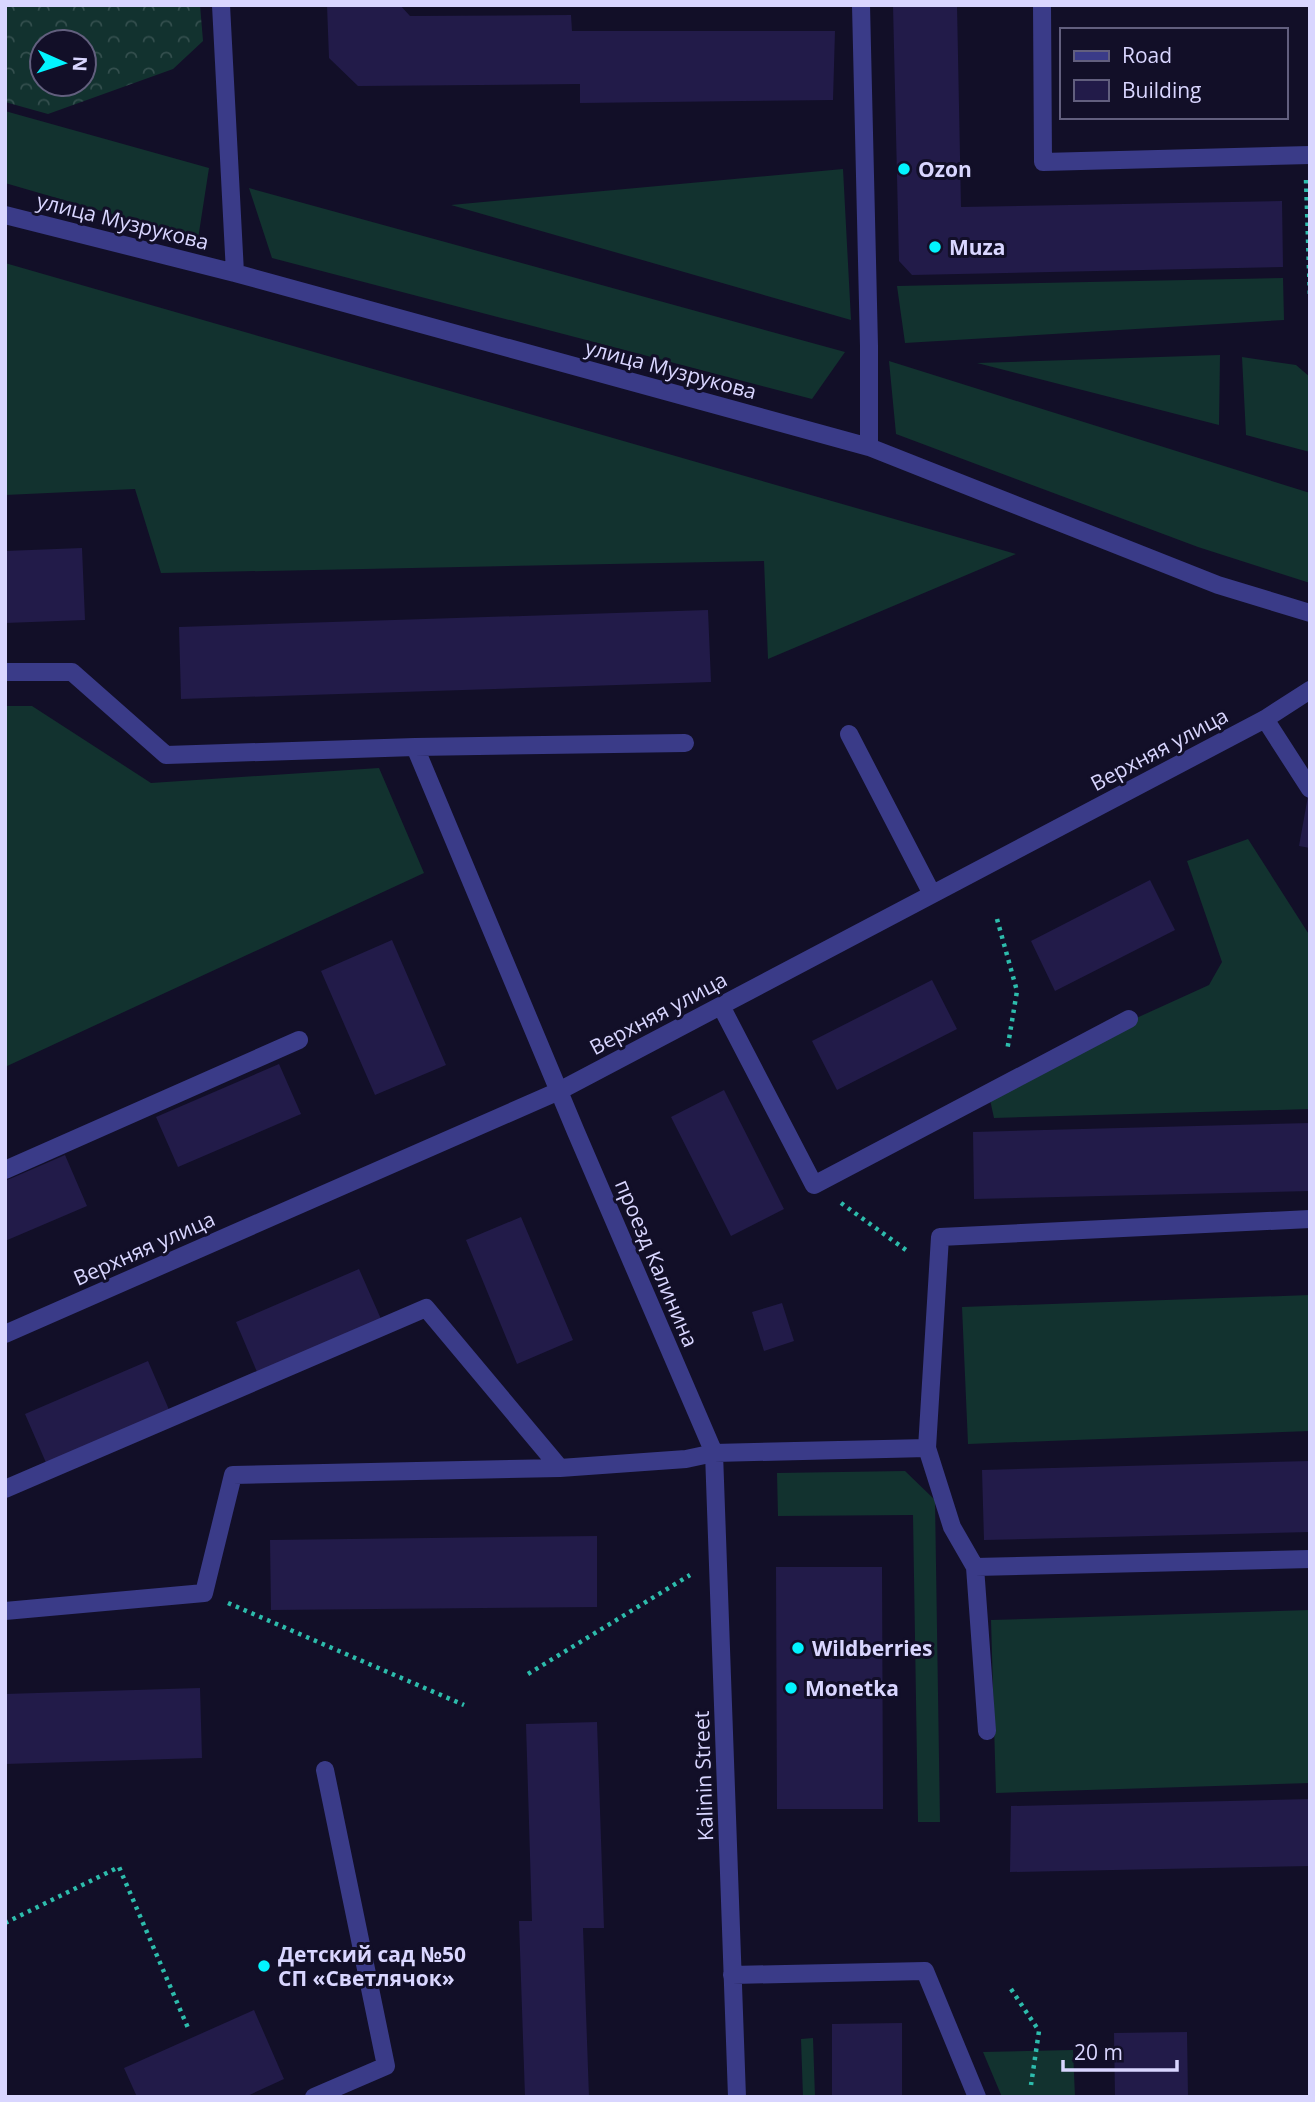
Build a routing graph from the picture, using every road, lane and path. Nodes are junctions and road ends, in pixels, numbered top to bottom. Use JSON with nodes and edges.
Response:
{"nodes":[{"id":1,"x":221,"y":5,"type":"edge"},
{"id":2,"x":860,"y":5,"type":"edge"},
{"id":3,"x":1042,"y":5,"type":"edge"},
{"id":4,"x":1307,"y":155,"type":"edge"},
{"id":5,"x":5,"y":215,"type":"edge"},
{"id":6,"x":235,"y":273,"type":"junction"},
{"id":7,"x":1310,"y":298,"type":"edge"},
{"id":8,"x":869,"y":447,"type":"junction"},
{"id":9,"x":1310,"y":613,"type":"edge"},
{"id":10,"x":5,"y":673,"type":"edge"},
{"id":11,"x":1310,"y":690,"type":"edge"},
{"id":12,"x":1265,"y":719,"type":"junction"},
{"id":13,"x":849,"y":734,"type":"dead end"},
{"id":14,"x":685,"y":743,"type":"dead end"},
{"id":15,"x":415,"y":747,"type":"junction"},
{"id":16,"x":1310,"y":789,"type":"edge"},
{"id":17,"x":932,"y":894,"type":"junction"},
{"id":18,"x":997,"y":919,"type":"dead end"},
{"id":19,"x":721,"y":1006,"type":"junction"},
{"id":20,"x":1129,"y":1019,"type":"dead end"},
{"id":21,"x":299,"y":1040,"type":"dead end"},
{"id":22,"x":1001,"y":1087,"type":"junction"},
{"id":23,"x":559,"y":1091,"type":"junction"},
{"id":24,"x":5,"y":1170,"type":"edge"},
{"id":25,"x":814,"y":1185,"type":"junction"},
{"id":26,"x":1310,"y":1219,"type":"edge"},
{"id":27,"x":906,"y":1250,"type":"dead end"},
{"id":28,"x":5,"y":1334,"type":"edge"},
{"id":29,"x":928,"y":1448,"type":"junction"},
{"id":30,"x":714,"y":1453,"type":"junction"},
{"id":31,"x":560,"y":1468,"type":"junction"},
{"id":32,"x":5,"y":1489,"type":"edge"},
{"id":33,"x":1310,"y":1559,"type":"edge"},
{"id":34,"x":975,"y":1567,"type":"junction"},
{"id":35,"x":690,"y":1575,"type":"dead end"},
{"id":36,"x":204,"y":1592,"type":"junction"},
{"id":37,"x":5,"y":1611,"type":"edge"},
{"id":38,"x":528,"y":1675,"type":"dead end"},
{"id":39,"x":464,"y":1705,"type":"dead end"},
{"id":40,"x":987,"y":1731,"type":"dead end"},
{"id":41,"x":326,"y":1770,"type":"dead end"},
{"id":42,"x":5,"y":1923,"type":"edge"},
{"id":43,"x":732,"y":1975,"type":"junction"},
{"id":44,"x":1010,"y":1989,"type":"dead end"},
{"id":45,"x":188,"y":2028,"type":"dead end"},
{"id":46,"x":1031,"y":2085,"type":"dead end"},
{"id":47,"x":314,"y":2097,"type":"edge"},
{"id":48,"x":737,"y":2097,"type":"edge"},
{"id":49,"x":977,"y":2097,"type":"edge"}],
"edges":[{"from":1,"to":6,"type":"street"},
{"from":2,"to":8,"type":"street"},
{"from":3,"to":4,"type":"street"},
{"from":4,"to":7,"type":"path"},
{"from":5,"to":6,"type":"street","name":"улица Музрукова"},
{"from":6,"to":8,"type":"street","name":"улица Музрукова"},
{"from":8,"to":9,"type":"street","name":"улица Музрукова"},
{"from":10,"to":15,"type":"street"},
{"from":11,"to":12,"type":"street","name":"Верхняя улица"},
{"from":12,"to":16,"type":"street"},
{"from":12,"to":17,"type":"street","name":"Верхняя улица"},
{"from":13,"to":17,"type":"street"},
{"from":14,"to":15,"type":"street"},
{"from":15,"to":23,"type":"street","name":"проезд Калинина"},
{"from":17,"to":19,"type":"street","name":"Верхняя улица"},
{"from":18,"to":22,"type":"path"},
{"from":19,"to":23,"type":"street","name":"Верхняя улица"},
{"from":19,"to":25,"type":"street"},
{"from":20,"to":22,"type":"street"},
{"from":21,"to":24,"type":"street"},
{"from":22,"to":25,"type":"street"},
{"from":23,"to":28,"type":"street","name":"Верхняя улица"},
{"from":23,"to":30,"type":"street","name":"проезд Калинина"},
{"from":25,"to":27,"type":"path"},
{"from":26,"to":29,"type":"street"},
{"from":29,"to":30,"type":"street"},
{"from":29,"to":34,"type":"street"},
{"from":30,"to":31,"type":"street"},
{"from":30,"to":43,"type":"street","name":"Kalinin Street"},
{"from":31,"to":32,"type":"street"},
{"from":31,"to":36,"type":"street"},
{"from":33,"to":34,"type":"street"},
{"from":34,"to":40,"type":"street"},
{"from":35,"to":38,"type":"path"},
{"from":36,"to":37,"type":"street"},
{"from":36,"to":39,"type":"path"},
{"from":41,"to":47,"type":"street"},
{"from":42,"to":45,"type":"path"},
{"from":43,"to":48,"type":"street","name":"Kalinin Street"},
{"from":43,"to":49,"type":"street"},
{"from":44,"to":46,"type":"path"}]}
